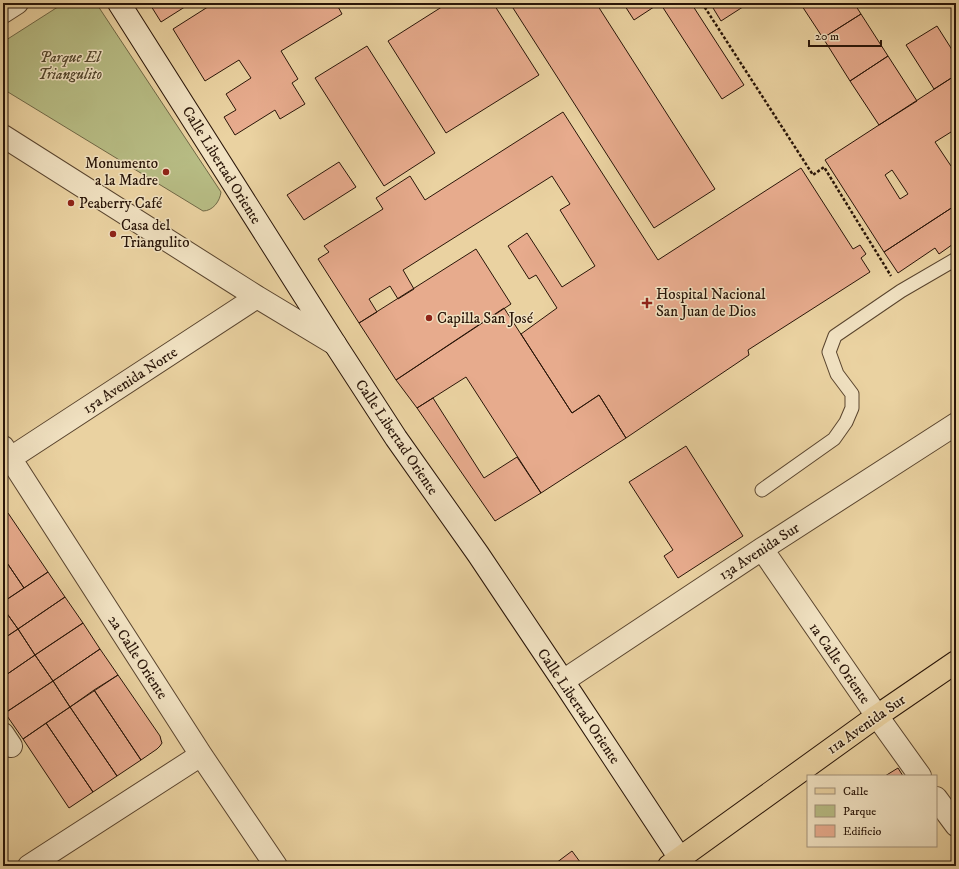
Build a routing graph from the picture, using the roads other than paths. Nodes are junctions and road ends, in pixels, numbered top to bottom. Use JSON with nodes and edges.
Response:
{"nodes":[{"id":1,"x":17,"y":3,"type":"edge"},
{"id":2,"x":119,"y":3,"type":"edge"},
{"id":3,"x":3,"y":12,"type":"edge"},
{"id":4,"x":3,"y":136,"type":"edge"},
{"id":5,"x":956,"y":259,"type":"edge"},
{"id":6,"x":257,"y":297,"type":"junction"},
{"id":7,"x":335,"y":344,"type":"junction"},
{"id":8,"x":956,"y":424,"type":"edge"},
{"id":9,"x":5,"y":456,"type":"edge"},
{"id":10,"x":762,"y":490,"type":"dead end"},
{"id":11,"x":762,"y":549,"type":"junction"},
{"id":12,"x":956,"y":662,"type":"edge"},
{"id":13,"x":563,"y":681,"type":"junction"},
{"id":14,"x":877,"y":716,"type":"junction"},
{"id":15,"x":201,"y":755,"type":"junction"},
{"id":16,"x":919,"y":775,"type":"edge"},
{"id":17,"x":937,"y":799,"type":"edge"},
{"id":18,"x":956,"y":825,"type":"edge"},
{"id":19,"x":678,"y":863,"type":"edge"},
{"id":20,"x":30,"y":866,"type":"edge"},
{"id":21,"x":276,"y":866,"type":"edge"}],
"edges":[{"from":1,"to":3,"type":"street"},
{"from":2,"to":7,"type":"street","name":"Calle Libertad Oriente"},
{"from":4,"to":6,"type":"street"},
{"from":5,"to":10,"type":"lane"},
{"from":6,"to":7,"type":"street"},
{"from":6,"to":9,"type":"street","name":"15a Avenida Norte"},
{"from":7,"to":13,"type":"street","name":"Calle Libertad Oriente"},
{"from":8,"to":11,"type":"street","name":"13a Avenida Sur"},
{"from":9,"to":15,"type":"street","name":"2a Calle Oriente"},
{"from":11,"to":13,"type":"street","name":"13a Avenida Sur"},
{"from":11,"to":14,"type":"street","name":"1a Calle Oriente"},
{"from":12,"to":14,"type":"main road","name":"11a Avenida Sur"},
{"from":13,"to":19,"type":"street","name":"Calle Libertad Oriente"},
{"from":14,"to":16,"type":"street","name":"1a Calle Oriente"},
{"from":14,"to":19,"type":"main road","name":"11a Avenida Sur"},
{"from":15,"to":20,"type":"street"},
{"from":15,"to":21,"type":"street","name":"2a Calle Oriente"},
{"from":17,"to":18,"type":"street"}]}
